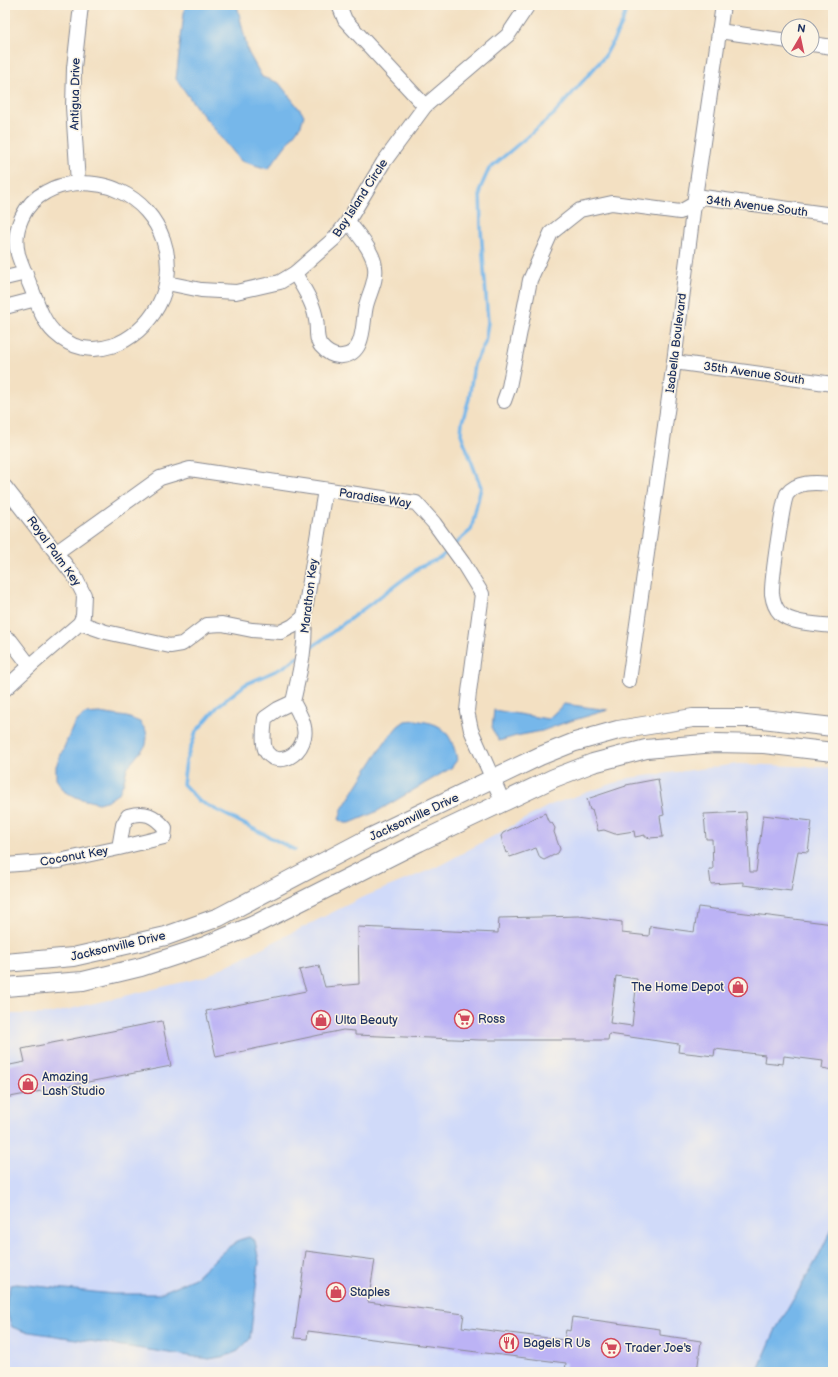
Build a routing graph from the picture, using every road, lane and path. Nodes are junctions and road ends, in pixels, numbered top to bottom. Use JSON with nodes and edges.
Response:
{"nodes":[{"id":1,"x":81,"y":5,"type":"edge"},
{"id":2,"x":339,"y":5,"type":"edge"},
{"id":3,"x":528,"y":5,"type":"edge"},
{"id":4,"x":723,"y":5,"type":"edge"},
{"id":5,"x":719,"y":31,"type":"junction"},
{"id":6,"x":780,"y":40,"type":"edge"},
{"id":7,"x":820,"y":45,"type":"edge"},
{"id":8,"x":833,"y":47,"type":"edge"},
{"id":9,"x":425,"y":106,"type":"junction"},
{"id":10,"x":78,"y":183,"type":"junction"},
{"id":11,"x":694,"y":204,"type":"junction"},
{"id":12,"x":833,"y":215,"type":"edge"},
{"id":13,"x":348,"y":221,"type":"junction"},
{"id":14,"x":26,"y":273,"type":"junction"},
{"id":15,"x":295,"y":273,"type":"junction"},
{"id":16,"x":5,"y":278,"type":"edge"},
{"id":17,"x":167,"y":283,"type":"junction"},
{"id":18,"x":36,"y":300,"type":"junction"},
{"id":19,"x":5,"y":307,"type":"edge"},
{"id":20,"x":674,"y":362,"type":"junction"},
{"id":21,"x":833,"y":384,"type":"edge"},
{"id":22,"x":504,"y":401,"type":"dead end"},
{"id":23,"x":833,"y":484,"type":"edge"},
{"id":24,"x":5,"y":487,"type":"edge"},
{"id":25,"x":325,"y":490,"type":"junction"},
{"id":26,"x":57,"y":552,"type":"junction"},
{"id":27,"x":305,"y":622,"type":"junction"},
{"id":28,"x":80,"y":623,"type":"junction"},
{"id":29,"x":833,"y":626,"type":"edge"},
{"id":30,"x":5,"y":637,"type":"edge"},
{"id":31,"x":30,"y":666,"type":"junction"},
{"id":32,"x":629,"y":681,"type":"dead end"},
{"id":33,"x":5,"y":689,"type":"edge"},
{"id":34,"x":293,"y":702,"type":"dead end"},
{"id":35,"x":833,"y":727,"type":"edge"},
{"id":36,"x":833,"y":752,"type":"edge"},
{"id":37,"x":493,"y":779,"type":"junction"},
{"id":38,"x":503,"y":802,"type":"junction"},
{"id":39,"x":119,"y":848,"type":"dead end"},
{"id":40,"x":5,"y":865,"type":"edge"},
{"id":41,"x":5,"y":963,"type":"edge"},
{"id":42,"x":5,"y":987,"type":"edge"}],
"edges":[{"from":1,"to":10,"type":"street","name":"Antigua Drive"},
{"from":2,"to":9,"type":"street"},
{"from":3,"to":9,"type":"street","name":"Bay Island Circle"},
{"from":4,"to":5,"type":"street","name":"Isabella Boulevard"},
{"from":5,"to":6,"type":"street"},
{"from":5,"to":11,"type":"street","name":"Isabella Boulevard"},
{"from":7,"to":8,"type":"street"},
{"from":9,"to":13,"type":"street","name":"Bay Island Circle"},
{"from":10,"to":14,"type":"street"},
{"from":10,"to":17,"type":"street"},
{"from":11,"to":12,"type":"street","name":"34th Avenue South"},
{"from":11,"to":20,"type":"street","name":"Isabella Boulevard"},
{"from":11,"to":22,"type":"street","name":"34th Avenue South"},
{"from":13,"to":15,"type":"street","name":"Bay Island Circle"},
{"from":13,"to":15,"type":"street"},
{"from":14,"to":16,"type":"street"},
{"from":14,"to":18,"type":"street"},
{"from":15,"to":17,"type":"street","name":"Bay Island Circle"},
{"from":17,"to":18,"type":"street"},
{"from":18,"to":19,"type":"street"},
{"from":20,"to":21,"type":"street","name":"35th Avenue South"},
{"from":20,"to":32,"type":"street","name":"Isabella Boulevard"},
{"from":23,"to":29,"type":"street"},
{"from":24,"to":26,"type":"street","name":"Royal Palm Key"},
{"from":25,"to":26,"type":"street","name":"Paradise Way"},
{"from":25,"to":27,"type":"street","name":"Marathon Key"},
{"from":25,"to":37,"type":"street","name":"Paradise Way"},
{"from":26,"to":28,"type":"street","name":"Royal Palm Key"},
{"from":27,"to":28,"type":"street"},
{"from":27,"to":34,"type":"street","name":"Marathon Key"},
{"from":28,"to":31,"type":"street"},
{"from":30,"to":31,"type":"street"},
{"from":31,"to":33,"type":"street"},
{"from":35,"to":37,"type":"street","name":"Jacksonville Drive"},
{"from":36,"to":38,"type":"street","name":"Jacksonville Drive"},
{"from":37,"to":38,"type":"street","name":"Paradise Way"},
{"from":37,"to":41,"type":"street","name":"Jacksonville Drive"},
{"from":38,"to":42,"type":"street","name":"Jacksonville Drive"},
{"from":39,"to":40,"type":"street","name":"Coconut Key"}]}
